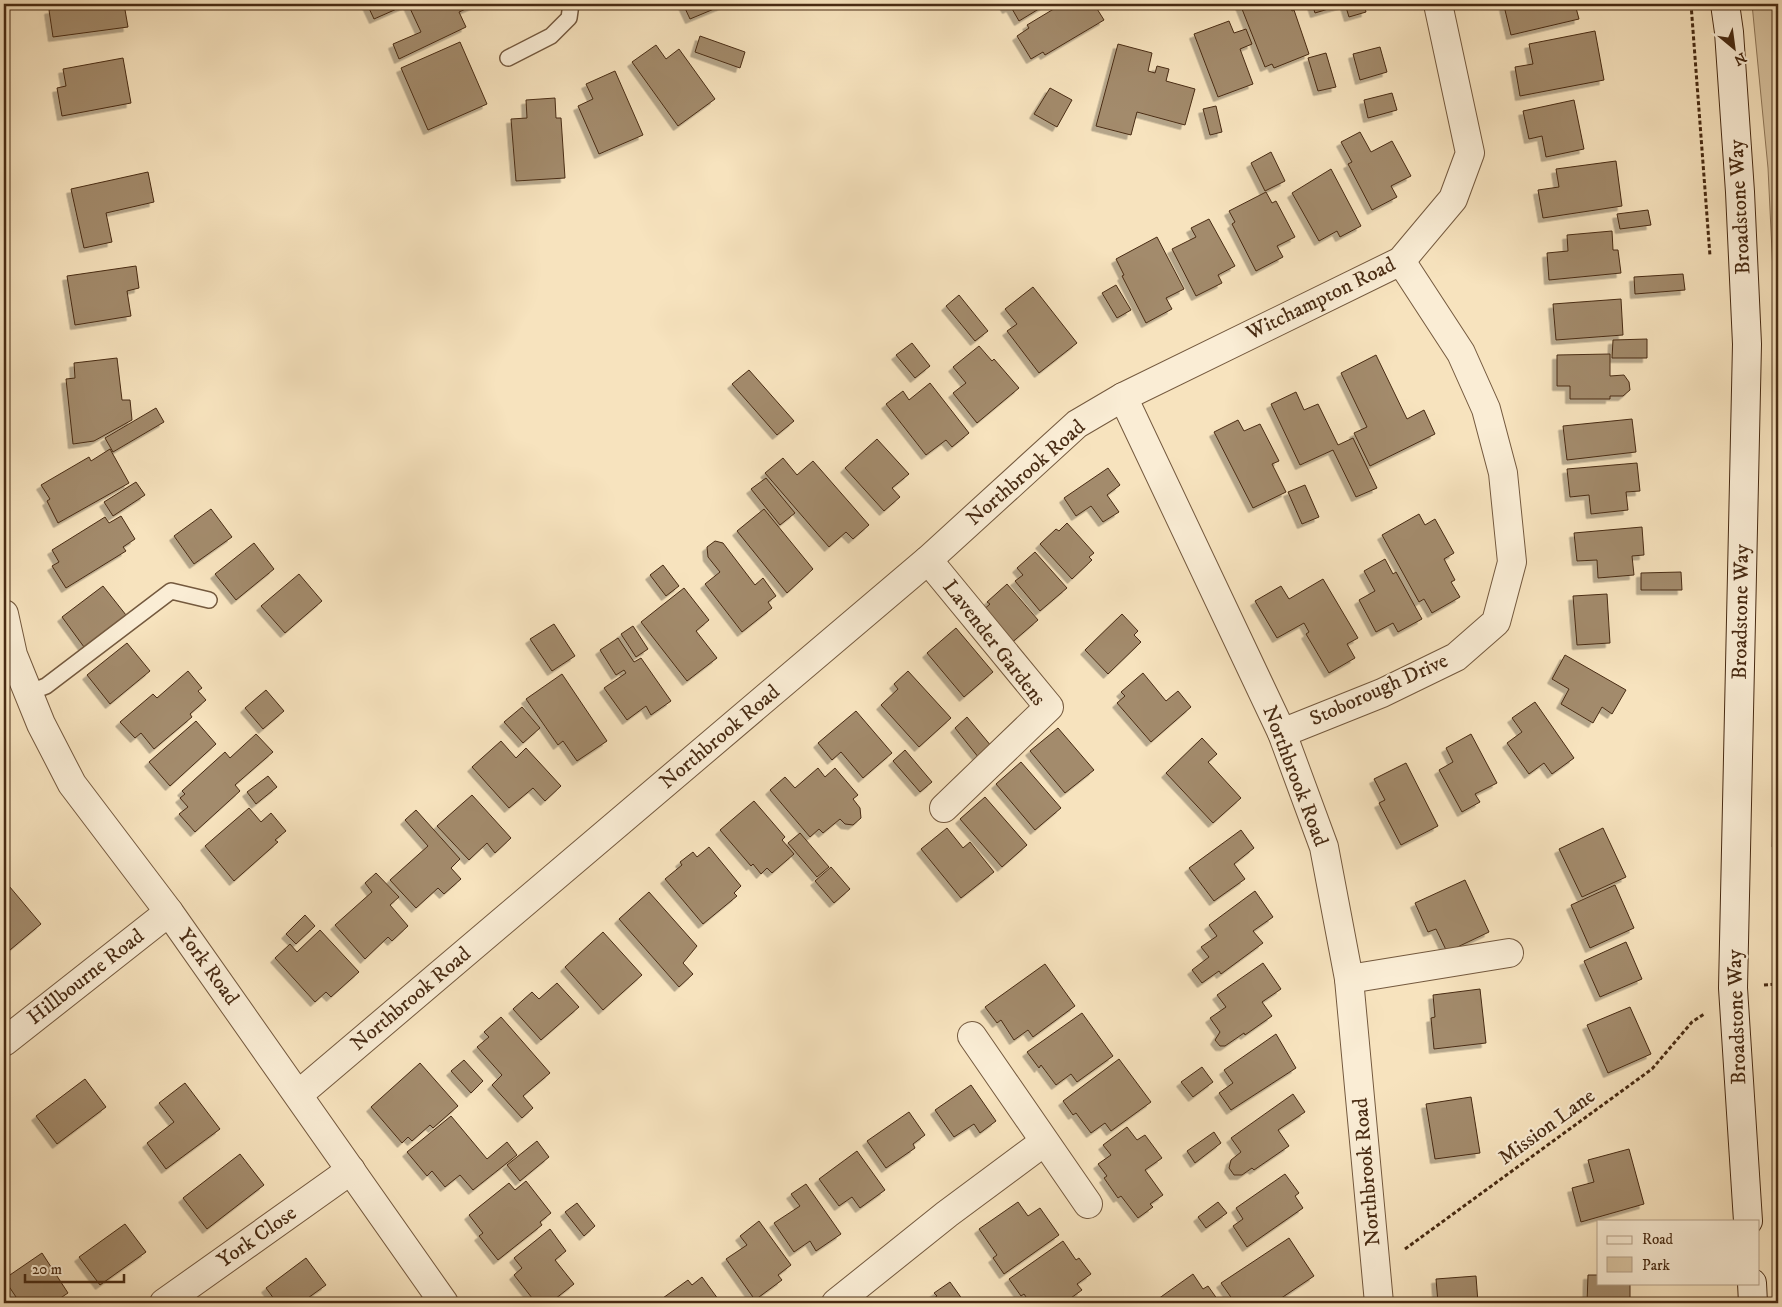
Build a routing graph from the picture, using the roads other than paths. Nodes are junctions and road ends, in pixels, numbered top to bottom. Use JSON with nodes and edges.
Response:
{"nodes":[{"id":1,"x":571,"y":4,"type":"edge"},
{"id":2,"x":1438,"y":4,"type":"edge"},
{"id":3,"x":1725,"y":4,"type":"edge"},
{"id":4,"x":508,"y":58,"type":"dead end"},
{"id":5,"x":1401,"y":261,"type":"junction"},
{"id":6,"x":1123,"y":397,"type":"junction"},
{"id":7,"x":928,"y":560,"type":"junction"},
{"id":8,"x":209,"y":600,"type":"dead end"},
{"id":9,"x":4,"y":614,"type":"edge"},
{"id":10,"x":28,"y":693,"type":"junction"},
{"id":11,"x":1282,"y":733,"type":"junction"},
{"id":12,"x":944,"y":808,"type":"dead end"},
{"id":13,"x":169,"y":912,"type":"junction"},
{"id":14,"x":1509,"y":953,"type":"dead end"},
{"id":15,"x":1349,"y":979,"type":"junction"},
{"id":16,"x":972,"y":1036,"type":"dead end"},
{"id":17,"x":4,"y":1042,"type":"edge"},
{"id":18,"x":299,"y":1094,"type":"junction"},
{"id":19,"x":1044,"y":1142,"type":"junction"},
{"id":20,"x":351,"y":1170,"type":"junction"},
{"id":21,"x":1088,"y":1204,"type":"dead end"},
{"id":22,"x":1748,"y":1220,"type":"edge"},
{"id":23,"x":1752,"y":1284,"type":"edge"},
{"id":24,"x":164,"y":1303,"type":"edge"},
{"id":25,"x":444,"y":1303,"type":"edge"},
{"id":26,"x":836,"y":1303,"type":"edge"},
{"id":27,"x":1379,"y":1303,"type":"edge"},
{"id":28,"x":1753,"y":1303,"type":"edge"}],
"edges":[{"from":1,"to":4,"type":"lane"},
{"from":2,"to":5,"type":"street","name":"Witchampton Road"},
{"from":3,"to":22,"type":"street","name":"Broadstone Way"},
{"from":5,"to":6,"type":"street","name":"Witchampton Road"},
{"from":5,"to":11,"type":"street","name":"Stoborough Drive"},
{"from":6,"to":7,"type":"street","name":"Northbrook Road"},
{"from":6,"to":11,"type":"street","name":"Northbrook Road"},
{"from":7,"to":12,"type":"street","name":"Lavender Gardens"},
{"from":7,"to":18,"type":"street","name":"Northbrook Road"},
{"from":8,"to":10,"type":"lane"},
{"from":9,"to":10,"type":"street","name":"York Road"},
{"from":10,"to":13,"type":"street","name":"York Road"},
{"from":11,"to":15,"type":"street","name":"Northbrook Road"},
{"from":13,"to":17,"type":"street","name":"Hillbourne Road"},
{"from":13,"to":18,"type":"street","name":"York Road"},
{"from":14,"to":15,"type":"street"},
{"from":15,"to":27,"type":"street","name":"Northbrook Road"},
{"from":16,"to":19,"type":"street"},
{"from":18,"to":20,"type":"street","name":"York Road"},
{"from":19,"to":21,"type":"street"},
{"from":19,"to":26,"type":"street"},
{"from":20,"to":24,"type":"street","name":"York Close"},
{"from":20,"to":25,"type":"street","name":"York Road"},
{"from":23,"to":28,"type":"street"}]}
